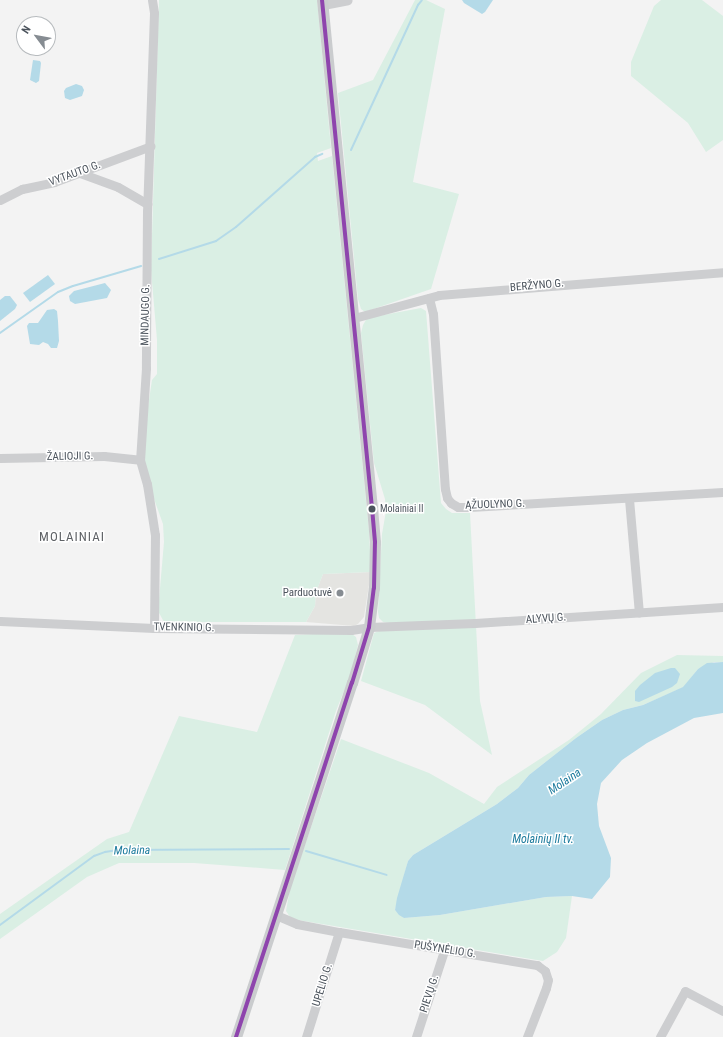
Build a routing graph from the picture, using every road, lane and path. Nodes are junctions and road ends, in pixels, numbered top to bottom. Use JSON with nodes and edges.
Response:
{"nodes":[{"id":1,"x":152,"y":0,"type":"edge"},
{"id":2,"x":348,"y":0,"type":"edge"},
{"id":3,"x":322,"y":3,"type":"edge"},
{"id":4,"x":151,"y":146,"type":"junction"},
{"id":5,"x":80,"y":173,"type":"junction"},
{"id":6,"x":0,"y":200,"type":"edge"},
{"id":7,"x":148,"y":204,"type":"junction"},
{"id":8,"x":723,"y":272,"type":"edge"},
{"id":9,"x":429,"y":298,"type":"junction"},
{"id":10,"x":354,"y":318,"type":"junction"},
{"id":11,"x":0,"y":458,"type":"edge"},
{"id":12,"x":140,"y":460,"type":"junction"},
{"id":13,"x":723,"y":492,"type":"edge"},
{"id":14,"x":629,"y":499,"type":"junction"},
{"id":15,"x":723,"y":607,"type":"edge"},
{"id":16,"x":639,"y":613,"type":"junction"},
{"id":17,"x":0,"y":621,"type":"edge"},
{"id":18,"x":369,"y":627,"type":"junction"},
{"id":19,"x":154,"y":628,"type":"junction"},
{"id":20,"x":276,"y":915,"type":"junction"},
{"id":21,"x":339,"y":932,"type":"junction"},
{"id":22,"x":444,"y":951,"type":"junction"},
{"id":23,"x":723,"y":1011,"type":"edge"},
{"id":24,"x":236,"y":1037,"type":"edge"},
{"id":25,"x":306,"y":1037,"type":"edge"},
{"id":26,"x":416,"y":1037,"type":"edge"},
{"id":27,"x":526,"y":1037,"type":"edge"},
{"id":28,"x":660,"y":1037,"type":"edge"}],
"edges":[{"from":1,"to":4,"type":"street","name":"MINDAUGO G."},
{"from":2,"to":3,"type":"street"},
{"from":3,"to":10,"type":"main road"},
{"from":4,"to":5,"type":"street","name":"VYTAUTO G."},
{"from":4,"to":7,"type":"street","name":"MINDAUGO G."},
{"from":5,"to":6,"type":"street","name":"VYTAUTO G."},
{"from":5,"to":7,"type":"street"},
{"from":7,"to":12,"type":"street","name":"MINDAUGO G."},
{"from":8,"to":9,"type":"street","name":"BERŽYNO G."},
{"from":9,"to":10,"type":"street","name":"BERŽYNO G."},
{"from":9,"to":14,"type":"street","name":"ĄŽUOLYNO G."},
{"from":10,"to":18,"type":"main road"},
{"from":11,"to":12,"type":"street","name":"ŽALIOJI G."},
{"from":12,"to":19,"type":"street","name":"MINDAUGO G."},
{"from":13,"to":14,"type":"street","name":"ĄŽUOLYNO G."},
{"from":14,"to":16,"type":"street"},
{"from":15,"to":16,"type":"street","name":"ALYVŲ G."},
{"from":16,"to":18,"type":"street","name":"ALYVŲ G."},
{"from":17,"to":19,"type":"street","name":"TVENKINIO G."},
{"from":18,"to":19,"type":"street","name":"TVENKINIO G."},
{"from":18,"to":20,"type":"main road"},
{"from":20,"to":21,"type":"street","name":"PUŠYNĖLIO G."},
{"from":20,"to":24,"type":"main road"},
{"from":21,"to":22,"type":"street","name":"PUŠYNĖLIO G."},
{"from":21,"to":25,"type":"street","name":"UPELIO G."},
{"from":22,"to":26,"type":"street","name":"PIEVŲ G."},
{"from":22,"to":27,"type":"street","name":"PUŠYNĖLIO G."},
{"from":23,"to":28,"type":"street"}]}
